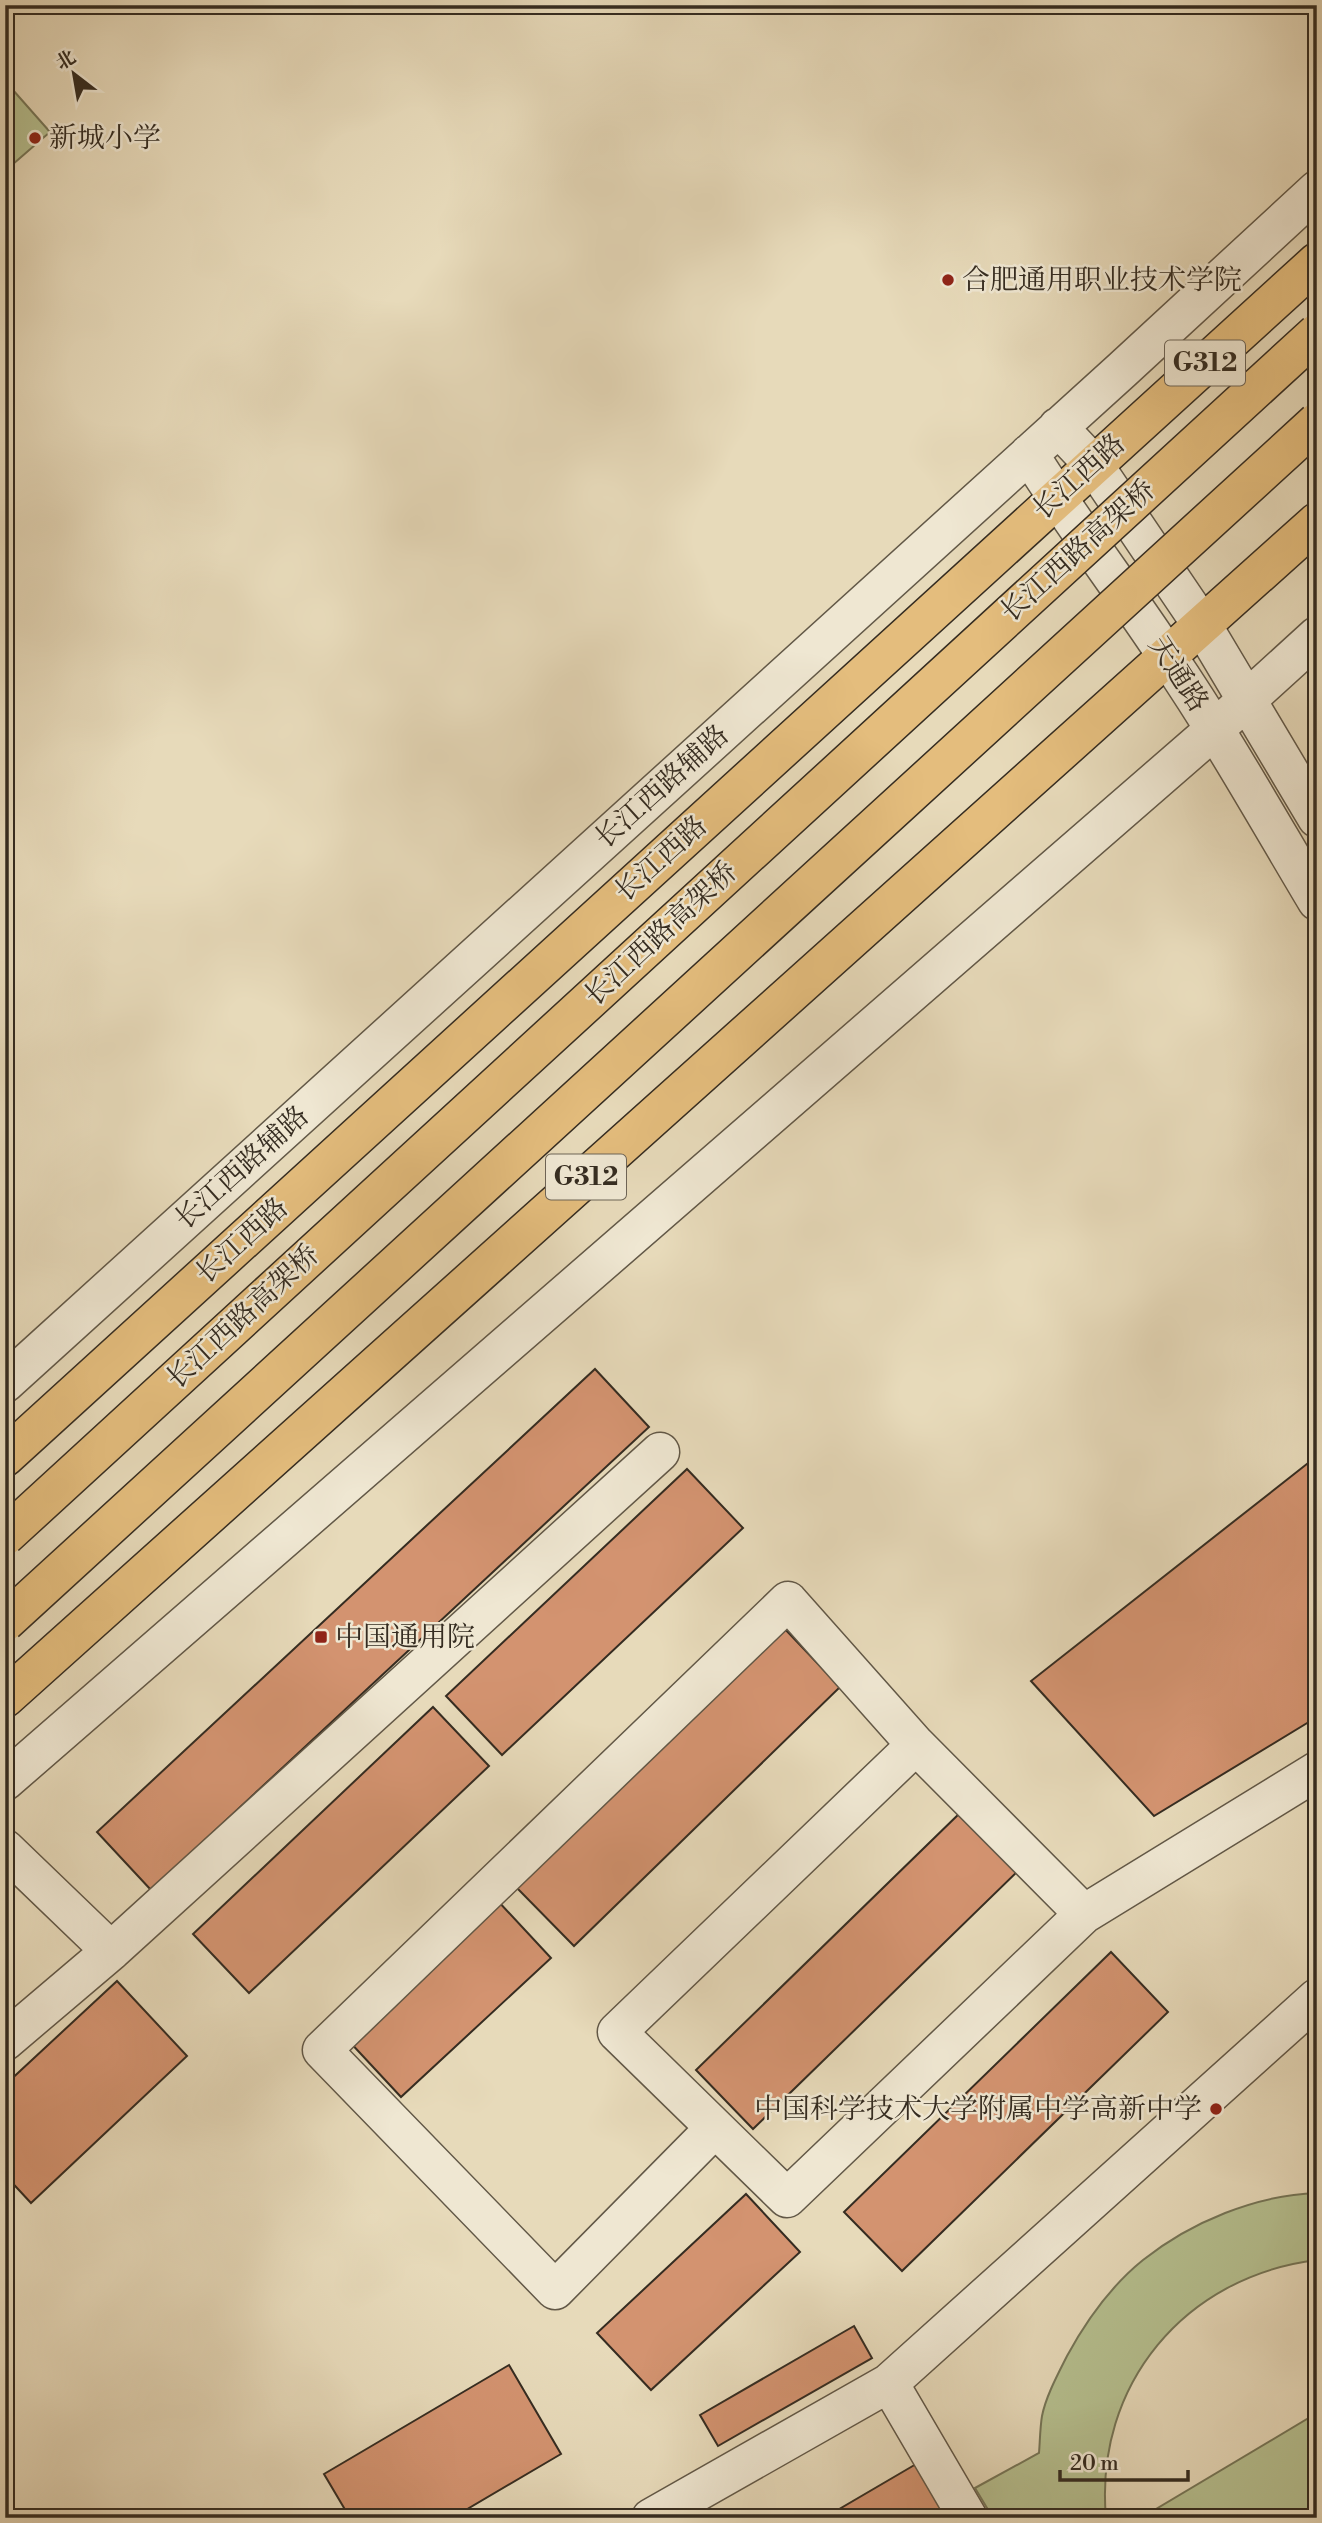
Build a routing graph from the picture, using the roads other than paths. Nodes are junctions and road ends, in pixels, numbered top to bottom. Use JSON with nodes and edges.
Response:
{"nodes":[{"id":1,"x":1317,"y":190,"type":"edge"},
{"id":2,"x":1317,"y":262,"type":"edge"},
{"id":3,"x":1317,"y":333,"type":"edge"},
{"id":4,"x":1317,"y":422,"type":"edge"},
{"id":5,"x":1058,"y":427,"type":"junction"},
{"id":6,"x":1029,"y":454,"type":"junction"},
{"id":7,"x":1093,"y":464,"type":"junction"},
{"id":8,"x":1056,"y":498,"type":"junction"},
{"id":9,"x":1317,"y":522,"type":"edge"},
{"id":10,"x":1202,"y":625,"type":"junction"},
{"id":11,"x":1317,"y":636,"type":"edge"},
{"id":12,"x":1167,"y":656,"type":"junction"},
{"id":13,"x":1247,"y":701,"type":"junction"},
{"id":14,"x":1214,"y":729,"type":"junction"},
{"id":15,"x":1317,"y":818,"type":"edge"},
{"id":16,"x":1317,"y":901,"type":"edge"},
{"id":17,"x":5,"y":1383,"type":"edge"},
{"id":18,"x":660,"y":1452,"type":"dead end"},
{"id":19,"x":5,"y":1457,"type":"edge"},
{"id":20,"x":5,"y":1536,"type":"edge"},
{"id":21,"x":5,"y":1622,"type":"edge"},
{"id":22,"x":5,"y":1698,"type":"edge"},
{"id":23,"x":916,"y":1745,"type":"junction"},
{"id":24,"x":1317,"y":1771,"type":"edge"},
{"id":25,"x":5,"y":1780,"type":"edge"},
{"id":26,"x":5,"y":1849,"type":"edge"},
{"id":27,"x":1084,"y":1914,"type":"junction"},
{"id":28,"x":111,"y":1951,"type":"junction"},
{"id":29,"x":1317,"y":1998,"type":"edge"},
{"id":30,"x":5,"y":2041,"type":"edge"},
{"id":31,"x":715,"y":2128,"type":"junction"},
{"id":32,"x":889,"y":2383,"type":"junction"},
{"id":33,"x":651,"y":2518,"type":"edge"},
{"id":34,"x":968,"y":2518,"type":"edge"}],
"edges":[{"from":1,"to":5,"type":"street","name":"长江西路辅路"},
{"from":2,"to":7,"type":"highway","name":"长江西路","number":"G312"},
{"from":3,"to":20,"type":"highway","name":"长江西路高架桥","bridge":true},
{"from":4,"to":21,"type":"highway","bridge":true},
{"from":5,"to":6,"type":"street","name":"长江西路辅路"},
{"from":5,"to":7,"type":"street","name":"天通路"},
{"from":6,"to":8,"type":"street","name":"天通路"},
{"from":6,"to":17,"type":"street","name":"长江西路辅路"},
{"from":7,"to":8,"type":"highway","name":"长江西路","number":"G312"},
{"from":7,"to":10,"type":"street","name":"天通路"},
{"from":8,"to":12,"type":"street","name":"天通路"},
{"from":8,"to":19,"type":"highway","name":"长江西路","number":"G312"},
{"from":9,"to":10,"type":"highway","number":"G312"},
{"from":10,"to":12,"type":"highway","number":"G312"},
{"from":10,"to":13,"type":"street","name":"天通路"},
{"from":11,"to":13,"type":"street"},
{"from":12,"to":14,"type":"street","name":"天通路"},
{"from":12,"to":22,"type":"highway","number":"G312"},
{"from":13,"to":14,"type":"street"},
{"from":13,"to":15,"type":"street","name":"天通路"},
{"from":14,"to":16,"type":"street","name":"天通路"},
{"from":14,"to":25,"type":"street"},
{"from":18,"to":28,"type":"street"},
{"from":23,"to":27,"type":"street"},
{"from":23,"to":31,"type":"street"},
{"from":23,"to":31,"type":"street"},
{"from":24,"to":27,"type":"street"},
{"from":26,"to":28,"type":"street"},
{"from":27,"to":31,"type":"street"},
{"from":28,"to":30,"type":"street"},
{"from":29,"to":32,"type":"street"},
{"from":32,"to":33,"type":"street"},
{"from":32,"to":34,"type":"street"}]}
